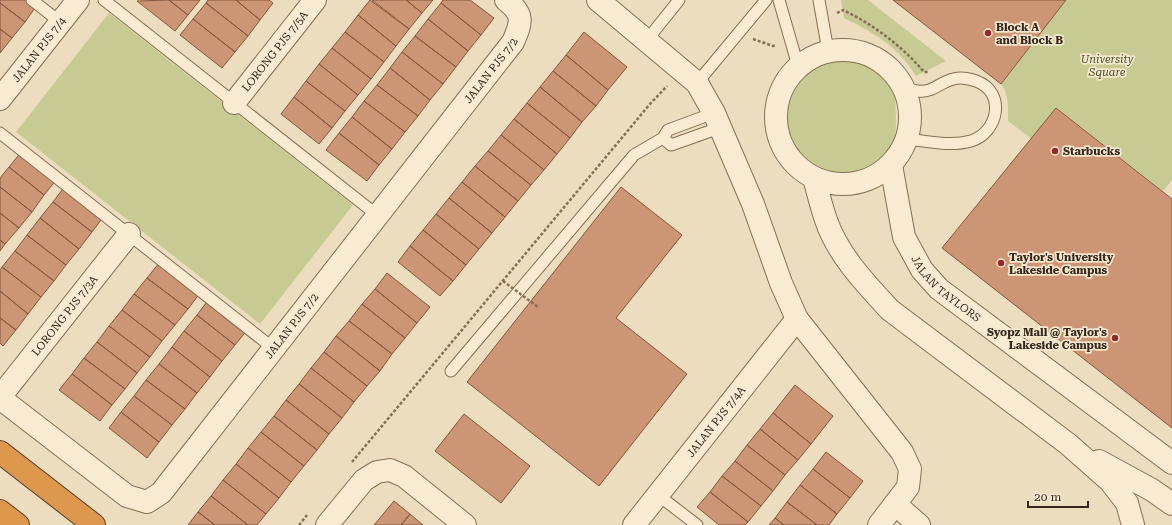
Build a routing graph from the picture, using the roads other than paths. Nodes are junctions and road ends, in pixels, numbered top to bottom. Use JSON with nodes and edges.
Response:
{"nodes":[{"id":1,"x":32,"y":0,"type":"edge"},
{"id":2,"x":78,"y":0,"type":"edge"},
{"id":3,"x":104,"y":0,"type":"edge"},
{"id":4,"x":315,"y":0,"type":"edge"},
{"id":5,"x":506,"y":0,"type":"edge"},
{"id":6,"x":598,"y":0,"type":"edge"},
{"id":7,"x":679,"y":0,"type":"edge"},
{"id":8,"x":766,"y":0,"type":"edge"},
{"id":9,"x":779,"y":0,"type":"edge"},
{"id":10,"x":819,"y":0,"type":"edge"},
{"id":11,"x":60,"y":22,"type":"junction"},
{"id":12,"x":647,"y":40,"type":"junction"},
{"id":13,"x":828,"y":51,"type":"junction"},
{"id":14,"x":798,"y":66,"type":"junction"},
{"id":15,"x":697,"y":83,"type":"junction"},
{"id":16,"x":904,"y":86,"type":"junction"},
{"id":17,"x":0,"y":99,"type":"edge"},
{"id":18,"x":234,"y":103,"type":"junction"},
{"id":19,"x":716,"y":120,"type":"junction"},
{"id":20,"x":0,"y":133,"type":"edge"},
{"id":21,"x":663,"y":138,"type":"junction"},
{"id":22,"x":907,"y":139,"type":"junction"},
{"id":23,"x":891,"y":165,"type":"junction"},
{"id":24,"x":814,"y":178,"type":"junction"},
{"id":25,"x":377,"y":215,"type":"junction"},
{"id":26,"x":128,"y":234,"type":"junction"},
{"id":27,"x":797,"y":319,"type":"junction"},
{"id":28,"x":273,"y":348,"type":"junction"},
{"id":29,"x":451,"y":371,"type":"dead end"},
{"id":30,"x":0,"y":398,"type":"edge"},
{"id":31,"x":1068,"y":444,"type":"junction"},
{"id":32,"x":0,"y":452,"type":"edge"},
{"id":33,"x":1172,"y":463,"type":"edge"},
{"id":34,"x":658,"y":495,"type":"junction"},
{"id":35,"x":895,"y":504,"type":"junction"},
{"id":36,"x":1172,"y":504,"type":"edge"},
{"id":37,"x":0,"y":511,"type":"edge"},
{"id":38,"x":18,"y":525,"type":"edge"},
{"id":39,"x":94,"y":525,"type":"edge"},
{"id":40,"x":327,"y":525,"type":"edge"},
{"id":41,"x":465,"y":525,"type":"edge"},
{"id":42,"x":634,"y":525,"type":"edge"},
{"id":43,"x":697,"y":525,"type":"edge"},
{"id":44,"x":879,"y":525,"type":"edge"},
{"id":45,"x":920,"y":525,"type":"edge"},
{"id":46,"x":1133,"y":525,"type":"edge"}],
"edges":[{"from":1,"to":11,"type":"lane"},
{"from":2,"to":11,"type":"street","name":"JALAN PJS 7/4"},
{"from":3,"to":18,"type":"lane"},
{"from":4,"to":18,"type":"street","name":"LORONG PJS 7/5A"},
{"from":5,"to":25,"type":"street","name":"JALAN PJS 7/2"},
{"from":6,"to":12,"type":"street"},
{"from":7,"to":12,"type":"lane"},
{"from":8,"to":15,"type":"lane"},
{"from":9,"to":14,"type":"lane"},
{"from":10,"to":13,"type":"lane"},
{"from":11,"to":17,"type":"street","name":"JALAN PJS 7/4"},
{"from":12,"to":15,"type":"street"},
{"from":13,"to":14,"type":"street"},
{"from":13,"to":16,"type":"street"},
{"from":14,"to":24,"type":"street"},
{"from":15,"to":19,"type":"street"},
{"from":16,"to":22,"type":"street"},
{"from":16,"to":22,"type":"lane"},
{"from":18,"to":25,"type":"lane"},
{"from":19,"to":21,"type":"lane"},
{"from":19,"to":21,"type":"lane"},
{"from":19,"to":27,"type":"street"},
{"from":20,"to":26,"type":"lane"},
{"from":21,"to":29,"type":"lane"},
{"from":22,"to":23,"type":"street"},
{"from":23,"to":24,"type":"street"},
{"from":23,"to":33,"type":"street","name":"JALAN TAYLORS"},
{"from":24,"to":31,"type":"street"},
{"from":25,"to":28,"type":"street","name":"JALAN PJS 7/2"},
{"from":26,"to":28,"type":"lane"},
{"from":26,"to":30,"type":"street","name":"LORONG PJS 7/3A"},
{"from":27,"to":34,"type":"street","name":"JALAN PJS 7/4A"},
{"from":27,"to":35,"type":"street"},
{"from":28,"to":30,"type":"street","name":"JALAN PJS 7/2"},
{"from":31,"to":36,"type":"street"},
{"from":31,"to":46,"type":"street"},
{"from":32,"to":39,"type":"highway"},
{"from":34,"to":42,"type":"street","name":"JALAN PJS 7/4A"},
{"from":34,"to":43,"type":"lane"},
{"from":35,"to":44,"type":"street"},
{"from":35,"to":45,"type":"street"},
{"from":37,"to":38,"type":"highway"},
{"from":40,"to":41,"type":"street"}]}
